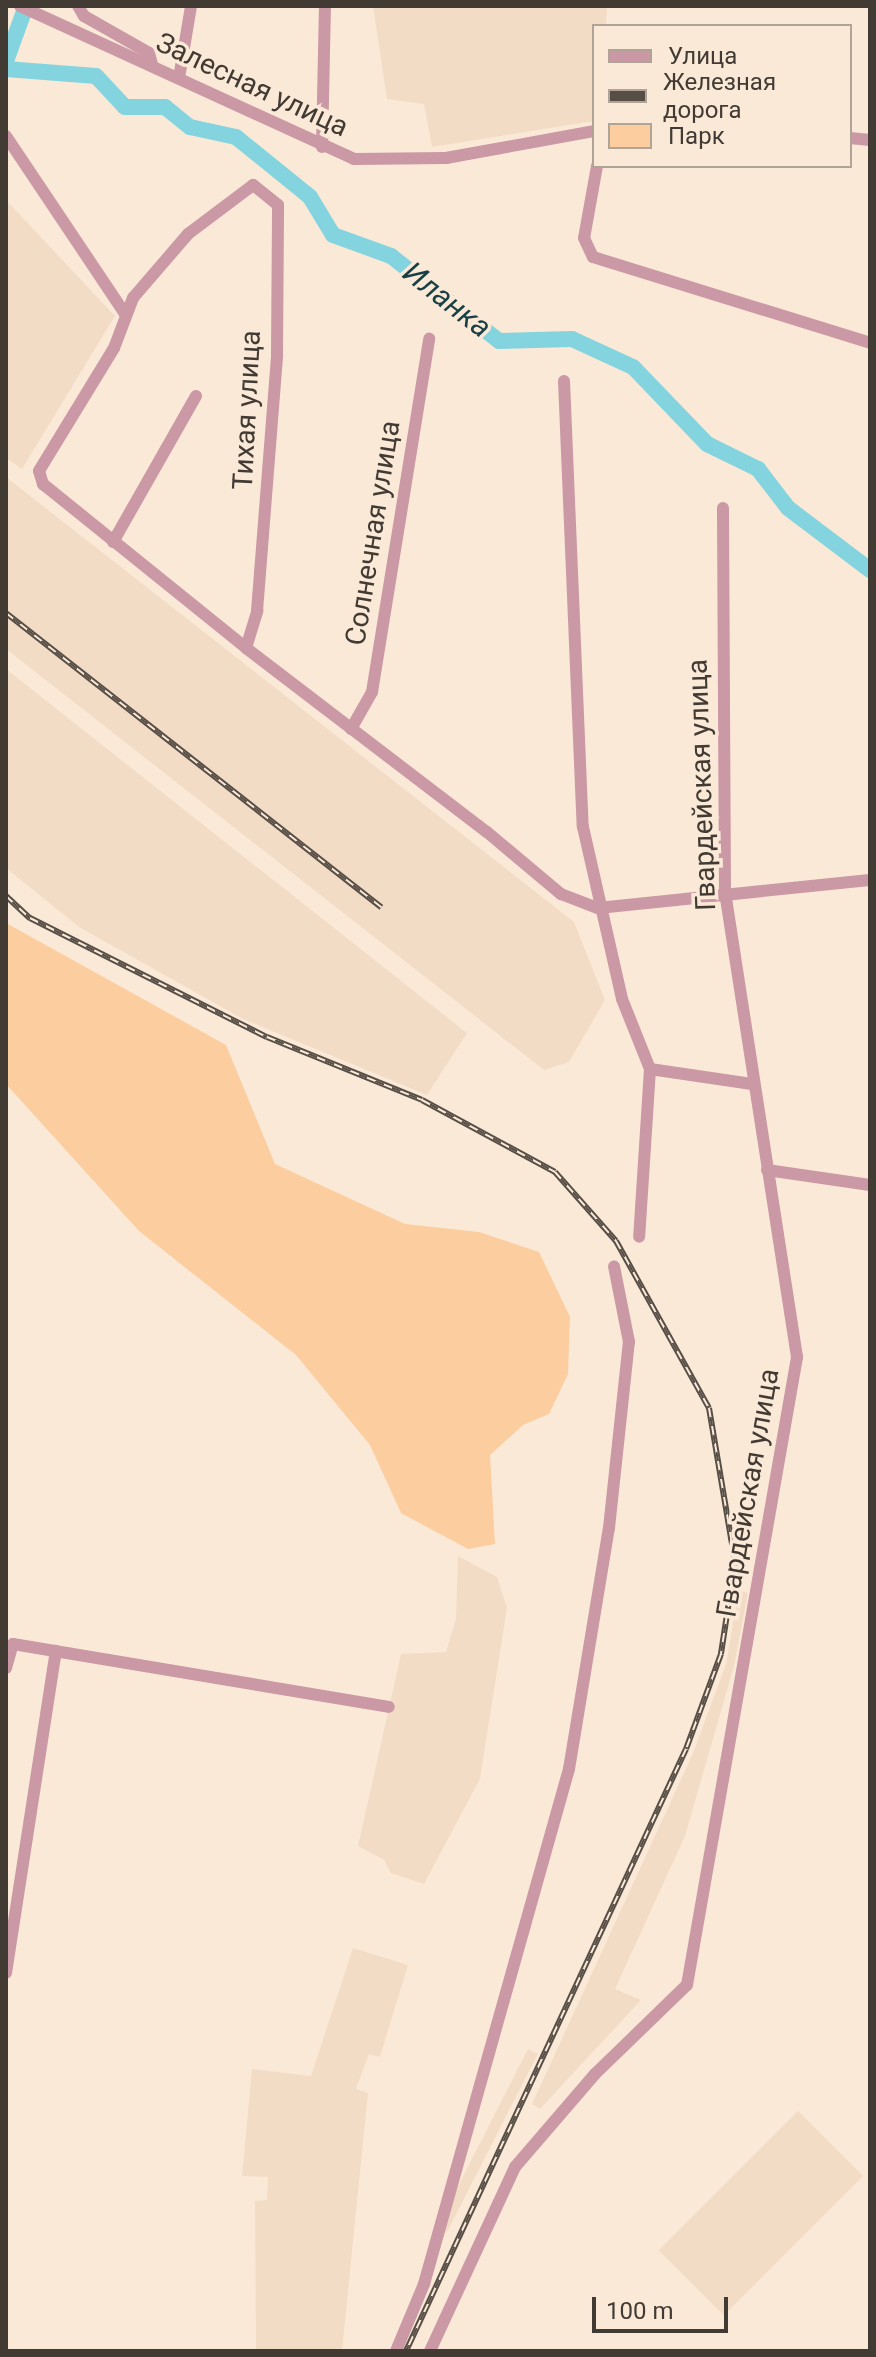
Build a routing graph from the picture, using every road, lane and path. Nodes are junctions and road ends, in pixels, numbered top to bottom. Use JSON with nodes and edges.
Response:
{"nodes":[{"id":1,"x":20,"y":6,"type":"edge"},
{"id":2,"x":78,"y":6,"type":"edge"},
{"id":3,"x":191,"y":6,"type":"edge"},
{"id":4,"x":325,"y":6,"type":"edge"},
{"id":5,"x":152,"y":64,"type":"junction"},
{"id":6,"x":179,"y":78,"type":"junction"},
{"id":7,"x":592,"y":131,"type":"edge"},
{"id":8,"x":6,"y":136,"type":"edge"},
{"id":9,"x":322,"y":147,"type":"junction"},
{"id":10,"x":597,"y":168,"type":"edge"},
{"id":11,"x":125,"y":314,"type":"junction"},
{"id":12,"x":429,"y":339,"type":"dead end"},
{"id":13,"x":870,"y":343,"type":"edge"},
{"id":14,"x":564,"y":381,"type":"dead end"},
{"id":15,"x":196,"y":396,"type":"dead end"},
{"id":16,"x":723,"y":508,"type":"dead end"},
{"id":17,"x":113,"y":542,"type":"junction"},
{"id":18,"x":246,"y":648,"type":"junction"},
{"id":19,"x":351,"y":729,"type":"junction"},
{"id":20,"x":870,"y":880,"type":"edge"},
{"id":21,"x":725,"y":894,"type":"junction"},
{"id":22,"x":598,"y":908,"type":"junction"},
{"id":23,"x":650,"y":1069,"type":"junction"},
{"id":24,"x":752,"y":1084,"type":"junction"},
{"id":25,"x":767,"y":1170,"type":"junction"},
{"id":26,"x":870,"y":1185,"type":"edge"},
{"id":27,"x":639,"y":1237,"type":"dead end"},
{"id":28,"x":614,"y":1266,"type":"dead end"},
{"id":29,"x":56,"y":1651,"type":"junction"},
{"id":30,"x":6,"y":1668,"type":"edge"},
{"id":31,"x":389,"y":1707,"type":"dead end"},
{"id":32,"x":6,"y":1973,"type":"edge"},
{"id":33,"x":396,"y":2351,"type":"edge"},
{"id":34,"x":430,"y":2351,"type":"edge"}],
"edges":[{"from":1,"to":5,"type":"street","name":"Залесная улица"},
{"from":2,"to":5,"type":"street"},
{"from":3,"to":6,"type":"street"},
{"from":4,"to":9,"type":"street"},
{"from":5,"to":6,"type":"street","name":"Залесная улица"},
{"from":6,"to":9,"type":"street","name":"Залесная улица"},
{"from":7,"to":9,"type":"street","name":"Залесная улица"},
{"from":8,"to":11,"type":"street"},
{"from":10,"to":13,"type":"street"},
{"from":11,"to":17,"type":"street"},
{"from":11,"to":18,"type":"street","name":"Тихая улица"},
{"from":12,"to":19,"type":"street","name":"Солнечная улица"},
{"from":14,"to":22,"type":"street"},
{"from":15,"to":17,"type":"street"},
{"from":16,"to":21,"type":"street","name":"Гвардейская улица"},
{"from":17,"to":18,"type":"street"},
{"from":18,"to":19,"type":"street"},
{"from":19,"to":22,"type":"street"},
{"from":20,"to":21,"type":"street"},
{"from":21,"to":22,"type":"street"},
{"from":21,"to":24,"type":"street","name":"Гвардейская улица"},
{"from":22,"to":23,"type":"street"},
{"from":23,"to":24,"type":"street"},
{"from":23,"to":27,"type":"street"},
{"from":24,"to":25,"type":"street","name":"Гвардейская улица"},
{"from":25,"to":26,"type":"street"},
{"from":25,"to":34,"type":"street","name":"Гвардейская улица"},
{"from":28,"to":33,"type":"street"},
{"from":29,"to":30,"type":"street"},
{"from":29,"to":31,"type":"street"},
{"from":29,"to":32,"type":"street"}]}
